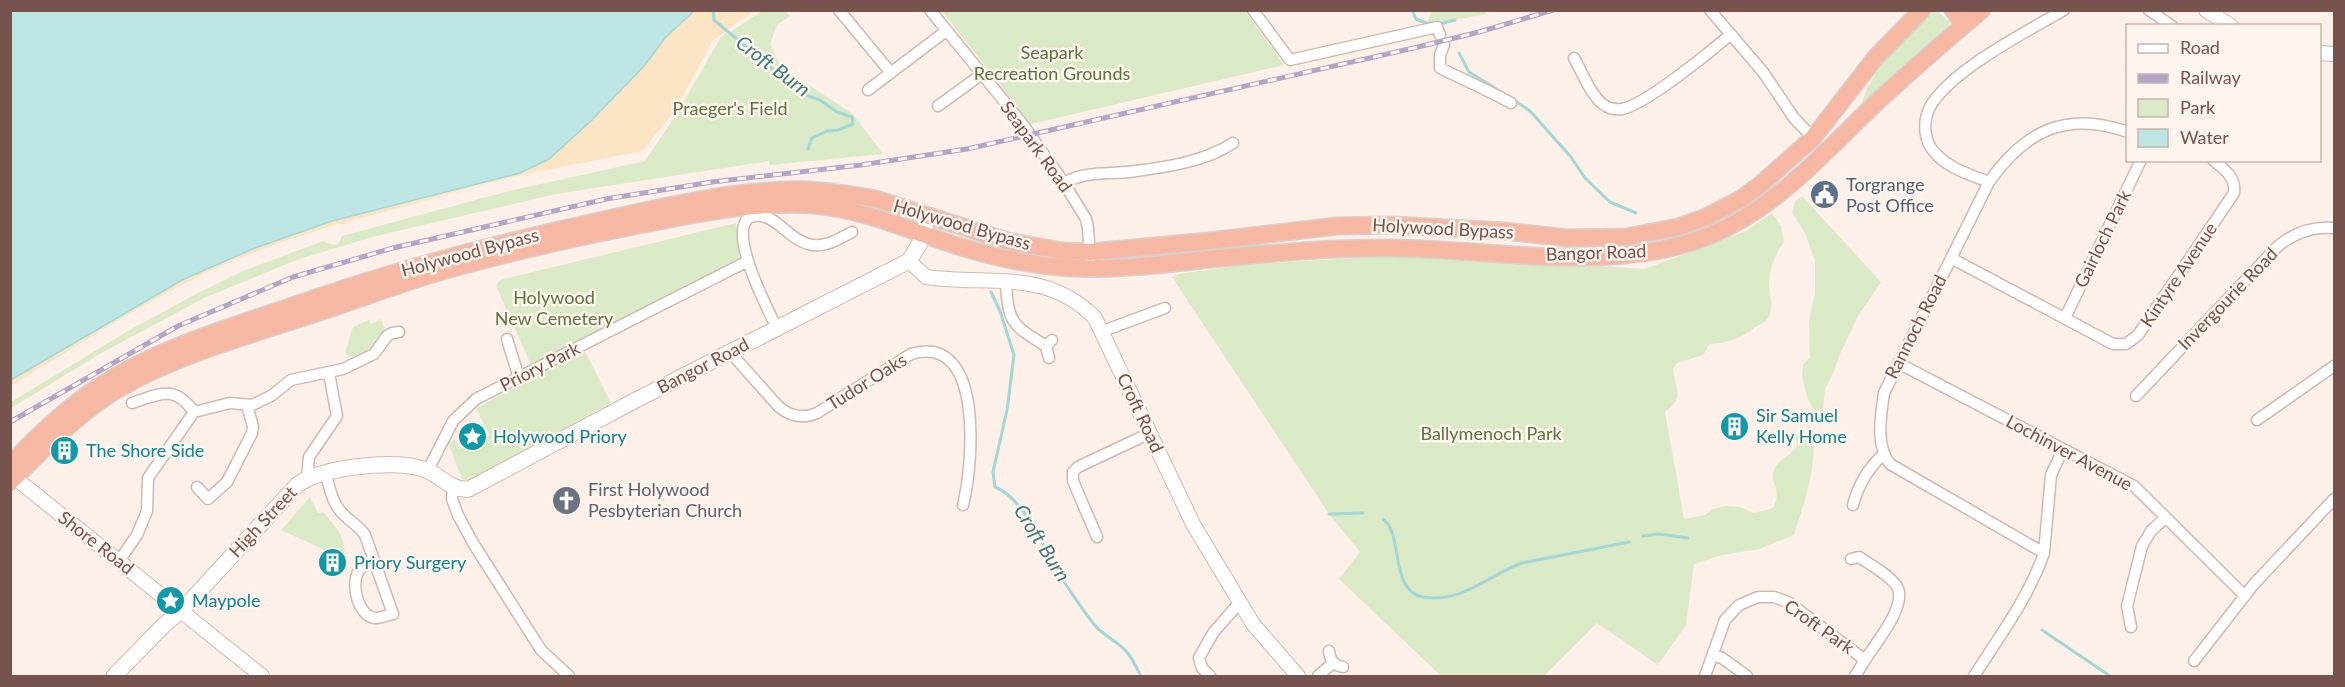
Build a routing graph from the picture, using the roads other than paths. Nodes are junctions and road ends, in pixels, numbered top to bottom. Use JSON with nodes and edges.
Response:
{"nodes":[{"id":1,"x":839,"y":10,"type":"edge"},
{"id":2,"x":930,"y":10,"type":"edge"},
{"id":3,"x":1253,"y":10,"type":"edge"},
{"id":4,"x":1710,"y":10,"type":"edge"},
{"id":5,"x":1922,"y":10,"type":"edge"},
{"id":6,"x":1953,"y":10,"type":"edge"},
{"id":7,"x":2064,"y":10,"type":"edge"},
{"id":8,"x":2149,"y":10,"type":"edge"},
{"id":9,"x":2206,"y":10,"type":"edge"},
{"id":10,"x":1970,"y":16,"type":"edge"},
{"id":11,"x":2169,"y":24,"type":"edge"},
{"id":12,"x":2228,"y":24,"type":"edge"},
{"id":13,"x":946,"y":31,"type":"junction"},
{"id":14,"x":1730,"y":35,"type":"junction"},
{"id":15,"x":1574,"y":58,"type":"dead end"},
{"id":16,"x":891,"y":73,"type":"junction"},
{"id":17,"x":982,"y":74,"type":"junction"},
{"id":18,"x":868,"y":90,"type":"dead end"},
{"id":19,"x":1511,"y":103,"type":"dead end"},
{"id":20,"x":938,"y":106,"type":"dead end"},
{"id":21,"x":2126,"y":132,"type":"edge"},
{"id":22,"x":1813,"y":138,"type":"junction"},
{"id":23,"x":1229,"y":149,"type":"dead end"},
{"id":24,"x":2140,"y":162,"type":"edge"},
{"id":25,"x":2215,"y":162,"type":"edge"},
{"id":26,"x":1989,"y":182,"type":"junction"},
{"id":27,"x":1064,"y":183,"type":"junction"},
{"id":28,"x":928,"y":216,"type":"junction"},
{"id":29,"x":2334,"y":228,"type":"edge"},
{"id":30,"x":1661,"y":231,"type":"junction"},
{"id":31,"x":852,"y":232,"type":"dead end"},
{"id":32,"x":922,"y":233,"type":"junction"},
{"id":33,"x":1665,"y":249,"type":"junction"},
{"id":34,"x":1951,"y":258,"type":"junction"},
{"id":35,"x":909,"y":261,"type":"junction"},
{"id":36,"x":1090,"y":261,"type":"junction"},
{"id":37,"x":746,"y":262,"type":"junction"},
{"id":38,"x":1006,"y":282,"type":"junction"},
{"id":39,"x":1165,"y":308,"type":"dead end"},
{"id":40,"x":2065,"y":318,"type":"junction"},
{"id":41,"x":777,"y":328,"type":"junction"},
{"id":42,"x":1103,"y":331,"type":"junction"},
{"id":43,"x":399,"y":332,"type":"dead end"},
{"id":44,"x":507,"y":339,"type":"dead end"},
{"id":45,"x":730,"y":352,"type":"junction"},
{"id":46,"x":1049,"y":358,"type":"dead end"},
{"id":47,"x":1898,"y":363,"type":"junction"},
{"id":48,"x":2334,"y":366,"type":"edge"},
{"id":49,"x":329,"y":373,"type":"junction"},
{"id":50,"x":519,"y":378,"type":"junction"},
{"id":51,"x":2136,"y":396,"type":"dead end"},
{"id":52,"x":132,"y":403,"type":"dead end"},
{"id":53,"x":247,"y":405,"type":"junction"},
{"id":54,"x":194,"y":412,"type":"junction"},
{"id":55,"x":2257,"y":420,"type":"dead end"},
{"id":56,"x":1150,"y":433,"type":"junction"},
{"id":57,"x":2063,"y":449,"type":"junction"},
{"id":58,"x":1884,"y":454,"type":"junction"},
{"id":59,"x":428,"y":470,"type":"junction"},
{"id":60,"x":325,"y":472,"type":"junction"},
{"id":61,"x":12,"y":475,"type":"edge"},
{"id":62,"x":307,"y":478,"type":"junction"},
{"id":63,"x":197,"y":487,"type":"dead end"},
{"id":64,"x":453,"y":487,"type":"junction"},
{"id":65,"x":2334,"y":499,"type":"edge"},
{"id":66,"x":1853,"y":505,"type":"dead end"},
{"id":67,"x":963,"y":506,"type":"dead end"},
{"id":68,"x":2164,"y":518,"type":"junction"},
{"id":69,"x":1097,"y":537,"type":"dead end"},
{"id":70,"x":2044,"y":553,"type":"junction"},
{"id":71,"x":372,"y":559,"type":"junction"},
{"id":72,"x":1851,"y":559,"type":"dead end"},
{"id":73,"x":119,"y":561,"type":"junction"},
{"id":74,"x":2245,"y":596,"type":"junction"},
{"id":75,"x":1240,"y":602,"type":"junction"},
{"id":76,"x":182,"y":610,"type":"junction"},
{"id":77,"x":2131,"y":627,"type":"dead end"},
{"id":78,"x":1329,"y":651,"type":"dead end"},
{"id":79,"x":1713,"y":655,"type":"junction"},
{"id":80,"x":1865,"y":660,"type":"junction"},
{"id":81,"x":2194,"y":661,"type":"dead end"},
{"id":82,"x":114,"y":676,"type":"edge"},
{"id":83,"x":262,"y":676,"type":"edge"},
{"id":84,"x":569,"y":676,"type":"edge"},
{"id":85,"x":1210,"y":676,"type":"edge"},
{"id":86,"x":1298,"y":676,"type":"edge"},
{"id":87,"x":1318,"y":676,"type":"edge"},
{"id":88,"x":1705,"y":676,"type":"edge"},
{"id":89,"x":1747,"y":676,"type":"edge"},
{"id":90,"x":1856,"y":676,"type":"edge"},
{"id":91,"x":1974,"y":676,"type":"edge"}],
"edges":[{"from":1,"to":16,"type":"street"},
{"from":2,"to":13,"type":"street","name":"Seapark Road"},
{"from":3,"to":19,"type":"street"},
{"from":4,"to":14,"type":"street"},
{"from":5,"to":22,"type":"highway","name":"Holywood Bypass"},
{"from":6,"to":10,"type":"highway"},
{"from":7,"to":26,"type":"street"},
{"from":8,"to":11,"type":"street"},
{"from":9,"to":12,"type":"street"},
{"from":10,"to":33,"type":"highway","name":"Bangor Road"},
{"from":13,"to":16,"type":"street"},
{"from":13,"to":17,"type":"street","name":"Seapark Road"},
{"from":14,"to":15,"type":"street"},
{"from":14,"to":22,"type":"street"},
{"from":16,"to":18,"type":"street"},
{"from":17,"to":20,"type":"street"},
{"from":17,"to":27,"type":"street","name":"Seapark Road"},
{"from":21,"to":26,"type":"street","name":"Rannoch Road"},
{"from":22,"to":30,"type":"highway","name":"Holywood Bypass"},
{"from":23,"to":27,"type":"street"},
{"from":24,"to":40,"type":"street","name":"Gairloch Park"},
{"from":25,"to":40,"type":"street","name":"Kintyre Avenue"},
{"from":26,"to":34,"type":"street","name":"Rannoch Road"},
{"from":27,"to":36,"type":"street","name":"Seapark Road"},
{"from":28,"to":32,"type":"main road"},
{"from":28,"to":36,"type":"highway","name":"Holywood Bypass"},
{"from":28,"to":61,"type":"highway","name":"Holywood Bypass"},
{"from":29,"to":51,"type":"street","name":"Invergourie Road"},
{"from":30,"to":33,"type":"highway"},
{"from":30,"to":36,"type":"highway","name":"Holywood Bypass"},
{"from":31,"to":37,"type":"street"},
{"from":32,"to":35,"type":"main road"},
{"from":32,"to":36,"type":"highway","name":"Holywood Bypass"},
{"from":32,"to":61,"type":"highway","name":"Holywood Bypass"},
{"from":33,"to":36,"type":"highway","name":"Bangor Road"},
{"from":34,"to":40,"type":"street","name":"Kintyre Avenue"},
{"from":34,"to":47,"type":"street","name":"Rannoch Road"},
{"from":35,"to":38,"type":"street","name":"Croft Road"},
{"from":35,"to":41,"type":"main road","name":"Bangor Road"},
{"from":37,"to":41,"type":"street"},
{"from":37,"to":50,"type":"street","name":"Priory Park"},
{"from":38,"to":42,"type":"street","name":"Croft Road"},
{"from":38,"to":46,"type":"street"},
{"from":39,"to":42,"type":"street"},
{"from":41,"to":45,"type":"main road","name":"Bangor Road"},
{"from":42,"to":56,"type":"street","name":"Croft Road"},
{"from":43,"to":49,"type":"street"},
{"from":44,"to":50,"type":"street"},
{"from":45,"to":64,"type":"main road","name":"Bangor Road"},
{"from":45,"to":67,"type":"street","name":"Tudor Oaks"},
{"from":47,"to":57,"type":"street","name":"Lochinver Avenue"},
{"from":47,"to":58,"type":"street","name":"Rannoch Road"},
{"from":48,"to":55,"type":"street"},
{"from":49,"to":53,"type":"street"},
{"from":49,"to":62,"type":"street"},
{"from":50,"to":59,"type":"street","name":"Priory Park"},
{"from":52,"to":54,"type":"street"},
{"from":53,"to":54,"type":"street"},
{"from":53,"to":63,"type":"street"},
{"from":54,"to":73,"type":"street"},
{"from":56,"to":69,"type":"street"},
{"from":56,"to":75,"type":"street","name":"Croft Road"},
{"from":57,"to":68,"type":"street","name":"Lochinver Avenue"},
{"from":57,"to":70,"type":"street"},
{"from":58,"to":66,"type":"street"},
{"from":58,"to":70,"type":"street"},
{"from":59,"to":60,"type":"main road","name":"High Street"},
{"from":59,"to":64,"type":"main road","name":"High Street"},
{"from":60,"to":62,"type":"main road","name":"High Street"},
{"from":60,"to":71,"type":"street"},
{"from":61,"to":73,"type":"street","name":"Shore Road"},
{"from":62,"to":76,"type":"main road","name":"High Street"},
{"from":64,"to":84,"type":"street"},
{"from":65,"to":74,"type":"street"},
{"from":68,"to":74,"type":"street","name":"Lochinver Avenue"},
{"from":68,"to":77,"type":"street"},
{"from":70,"to":91,"type":"street"},
{"from":71,"to":71,"type":"street"},
{"from":72,"to":80,"type":"street"},
{"from":73,"to":76,"type":"street","name":"Shore Road"},
{"from":74,"to":81,"type":"street"},
{"from":75,"to":85,"type":"street"},
{"from":75,"to":86,"type":"street","name":"Croft Road"},
{"from":76,"to":82,"type":"main road","name":"High Street"},
{"from":76,"to":83,"type":"street","name":"Shore Road"},
{"from":78,"to":87,"type":"street"},
{"from":79,"to":80,"type":"street","name":"Croft Park"},
{"from":79,"to":88,"type":"street","name":"Croft Park"},
{"from":79,"to":89,"type":"street"},
{"from":80,"to":90,"type":"street","name":"Croft Park"}]}
